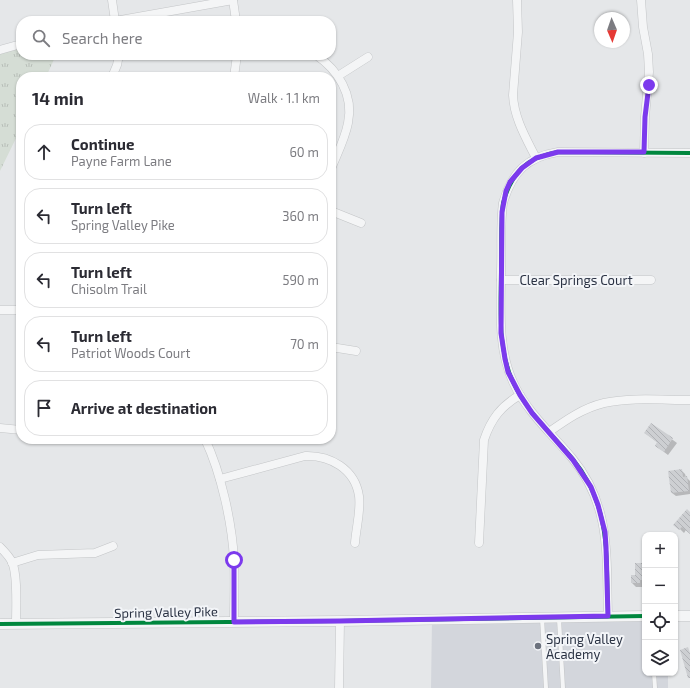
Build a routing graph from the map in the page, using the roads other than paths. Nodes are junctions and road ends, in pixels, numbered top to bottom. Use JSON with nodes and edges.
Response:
{"nodes":[{"id":1,"x":112,"y":0,"type":"edge"},
{"id":2,"x":233,"y":0,"type":"edge"},
{"id":3,"x":517,"y":0,"type":"edge"},
{"id":4,"x":641,"y":0,"type":"edge"},
{"id":5,"x":114,"y":16,"type":"edge"},
{"id":6,"x":143,"y":16,"type":"edge"},
{"id":7,"x":235,"y":16,"type":"edge"},
{"id":8,"x":16,"y":45,"type":"edge"},
{"id":9,"x":0,"y":50,"type":"edge"},
{"id":10,"x":368,"y":56,"type":"dead end"},
{"id":11,"x":118,"y":60,"type":"edge"},
{"id":12,"x":236,"y":60,"type":"edge"},
{"id":13,"x":322,"y":60,"type":"edge"},
{"id":14,"x":114,"y":72,"type":"edge"},
{"id":15,"x":235,"y":72,"type":"edge"},
{"id":16,"x":334,"y":72,"type":"edge"},
{"id":17,"x":338,"y":76,"type":"joint"},
{"id":18,"x":644,"y":152,"type":"junction"},
{"id":19,"x":690,"y":153,"type":"edge"},
{"id":20,"x":336,"y":156,"type":"edge"},
{"id":21,"x":536,"y":158,"type":"junction"},
{"id":22,"x":336,"y":213,"type":"edge"},
{"id":23,"x":361,"y":223,"type":"dead end"},
{"id":24,"x":501,"y":280,"type":"junction"},
{"id":25,"x":651,"y":280,"type":"dead end"},
{"id":26,"x":0,"y":310,"type":"edge"},
{"id":27,"x":16,"y":310,"type":"edge"},
{"id":28,"x":336,"y":348,"type":"edge"},
{"id":29,"x":356,"y":351,"type":"dead end"},
{"id":30,"x":520,"y":395,"type":"junction"},
{"id":31,"x":690,"y":400,"type":"edge"},
{"id":32,"x":0,"y":428,"type":"edge"},
{"id":33,"x":16,"y":430,"type":"edge"},
{"id":34,"x":549,"y":432,"type":"junction"},
{"id":35,"x":207,"y":444,"type":"edge"},
{"id":36,"x":220,"y":479,"type":"junction"},
{"id":37,"x":355,"y":543,"type":"dead end"},
{"id":38,"x":479,"y":543,"type":"dead end"},
{"id":39,"x":113,"y":546,"type":"dead end"},
{"id":40,"x":0,"y":547,"type":"edge"},
{"id":41,"x":12,"y":563,"type":"junction"},
{"id":42,"x":608,"y":616,"type":"junction"},
{"id":43,"x":642,"y":616,"type":"edge"},
{"id":44,"x":678,"y":616,"type":"edge"},
{"id":45,"x":690,"y":616,"type":"edge"},
{"id":46,"x":542,"y":617,"type":"junction"},
{"id":47,"x":559,"y":617,"type":"junction"},
{"id":48,"x":340,"y":621,"type":"junction"},
{"id":49,"x":234,"y":622,"type":"junction"},
{"id":50,"x":16,"y":623,"type":"junction"},
{"id":51,"x":0,"y":624,"type":"edge"},
{"id":52,"x":654,"y":676,"type":"edge"},
{"id":53,"x":339,"y":688,"type":"edge"},
{"id":54,"x":546,"y":688,"type":"edge"},
{"id":55,"x":563,"y":688,"type":"edge"},
{"id":56,"x":655,"y":688,"type":"edge"}],
"edges":[{"from":1,"to":5,"type":"street"},
{"from":2,"to":6,"type":"street"},
{"from":2,"to":7,"type":"street"},
{"from":3,"to":21,"type":"street"},
{"from":4,"to":18,"type":"street"},
{"from":8,"to":9,"type":"street"},
{"from":10,"to":17,"type":"street"},
{"from":11,"to":14,"type":"street"},
{"from":12,"to":15,"type":"street"},
{"from":13,"to":16,"type":"street"},
{"from":17,"to":20,"type":"street"},
{"from":18,"to":19,"type":"street"},
{"from":18,"to":21,"type":"street"},
{"from":21,"to":24,"type":"street"},
{"from":22,"to":23,"type":"street"},
{"from":24,"to":25,"type":"street","name":"Clear Springs Court"},
{"from":24,"to":30,"type":"street"},
{"from":26,"to":27,"type":"street"},
{"from":28,"to":29,"type":"street"},
{"from":30,"to":34,"type":"street"},
{"from":30,"to":38,"type":"street"},
{"from":31,"to":34,"type":"street"},
{"from":32,"to":33,"type":"street"},
{"from":34,"to":42,"type":"street"},
{"from":35,"to":36,"type":"street"},
{"from":36,"to":37,"type":"street"},
{"from":36,"to":49,"type":"street"},
{"from":39,"to":41,"type":"street"},
{"from":40,"to":41,"type":"street"},
{"from":41,"to":50,"type":"street"},
{"from":42,"to":43,"type":"street","name":"Spring Valley Pike"},
{"from":42,"to":47,"type":"street","name":"Spring Valley Pike"},
{"from":44,"to":45,"type":"street"},
{"from":46,"to":47,"type":"street","name":"Spring Valley Pike"},
{"from":46,"to":48,"type":"street","name":"Spring Valley Pike"},
{"from":46,"to":54,"type":"lane"},
{"from":47,"to":55,"type":"lane"},
{"from":48,"to":49,"type":"street","name":"Spring Valley Pike"},
{"from":48,"to":53,"type":"street"},
{"from":49,"to":50,"type":"street","name":"Spring Valley Pike"},
{"from":50,"to":51,"type":"street","name":"Spring Valley Pike"},
{"from":52,"to":56,"type":"lane"}]}
